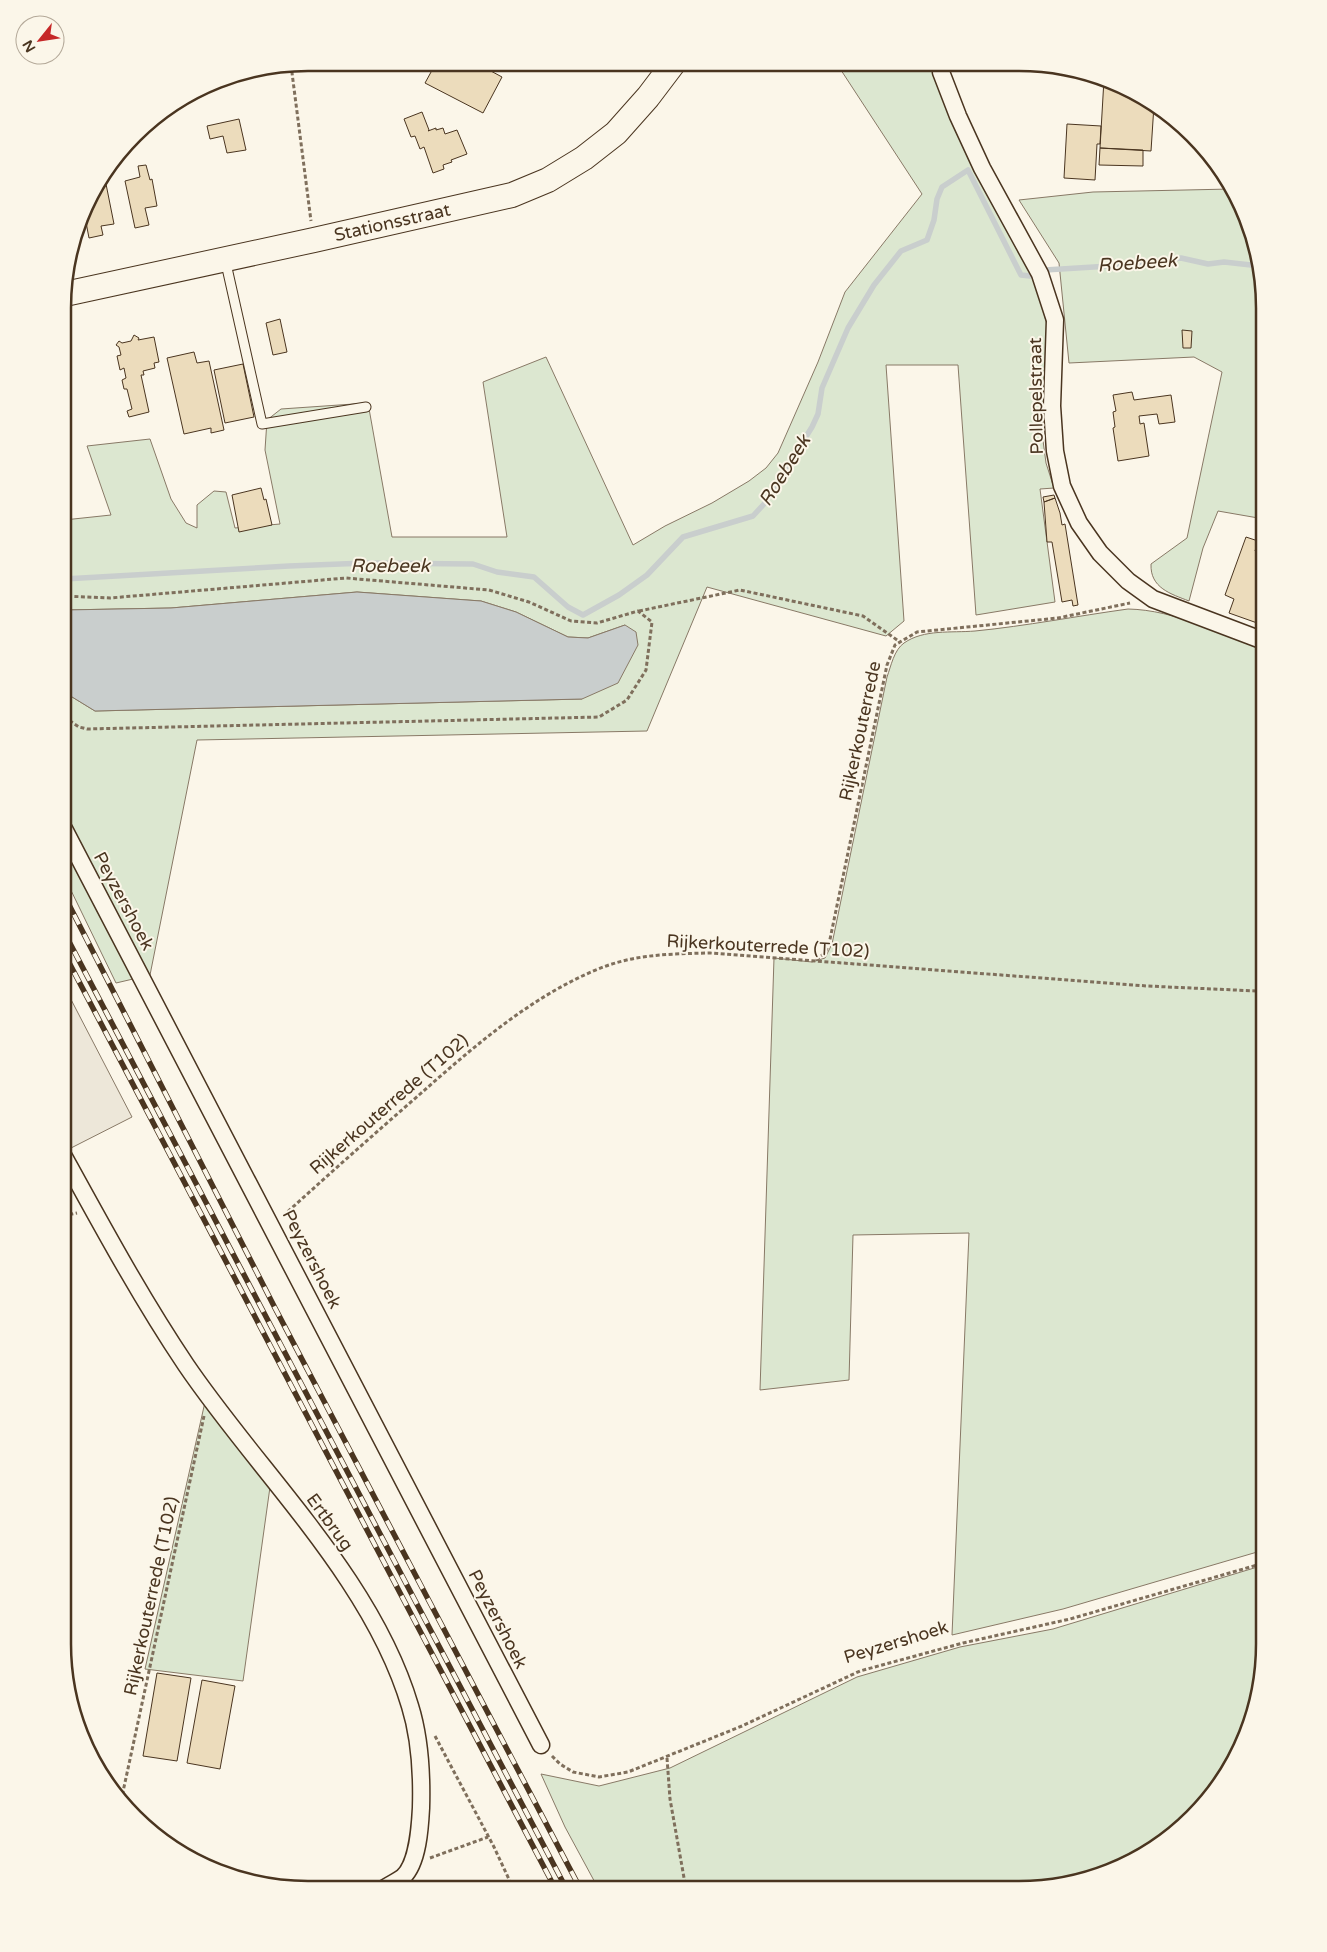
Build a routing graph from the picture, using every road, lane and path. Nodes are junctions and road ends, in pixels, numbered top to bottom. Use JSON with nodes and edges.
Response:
{"nodes":[{"id":1,"x":668,"y":71,"type":"edge"},
{"id":2,"x":941,"y":71,"type":"edge"},
{"id":3,"x":293,"y":72,"type":"edge"},
{"id":4,"x":314,"y":240,"type":"junction"},
{"id":5,"x":225,"y":259,"type":"junction"},
{"id":6,"x":72,"y":292,"type":"edge"},
{"id":7,"x":366,"y":407,"type":"dead end"},
{"id":8,"x":71,"y":596,"type":"edge"},
{"id":9,"x":1153,"y":599,"type":"junction"},
{"id":10,"x":638,"y":611,"type":"junction"},
{"id":11,"x":1256,"y":637,"type":"edge"},
{"id":12,"x":900,"y":642,"type":"junction"},
{"id":13,"x":71,"y":722,"type":"edge"},
{"id":14,"x":71,"y":842,"type":"edge"},
{"id":15,"x":816,"y":960,"type":"junction"},
{"id":16,"x":1256,"y":991,"type":"edge"},
{"id":17,"x":71,"y":1170,"type":"edge"},
{"id":18,"x":272,"y":1226,"type":"junction"},
{"id":19,"x":208,"y":1396,"type":"junction"},
{"id":20,"x":1256,"y":1565,"type":"edge"},
{"id":21,"x":433,"y":1732,"type":"dead end"},
{"id":22,"x":541,"y":1745,"type":"joint"},
{"id":23,"x":667,"y":1758,"type":"junction"},
{"id":24,"x":123,"y":1792,"type":"edge"},
{"id":25,"x":488,"y":1838,"type":"junction"},
{"id":26,"x":410,"y":1866,"type":"junction"},
{"id":27,"x":396,"y":1881,"type":"edge"},
{"id":28,"x":510,"y":1881,"type":"edge"},
{"id":29,"x":685,"y":1881,"type":"edge"}],
"edges":[{"from":1,"to":4,"type":"street","name":"Stationsstraat"},
{"from":2,"to":9,"type":"street","name":"Pollepelstraat"},
{"from":3,"to":4,"type":"path"},
{"from":4,"to":5,"type":"street","name":"Stationsstraat"},
{"from":5,"to":6,"type":"street","name":"Stationsstraat"},
{"from":5,"to":7,"type":"lane"},
{"from":8,"to":10,"type":"path"},
{"from":9,"to":11,"type":"street","name":"Pollepelstraat"},
{"from":9,"to":12,"type":"path","name":"Rijkerkouterrede"},
{"from":10,"to":12,"type":"path"},
{"from":10,"to":13,"type":"path"},
{"from":12,"to":15,"type":"path","name":"Rijkerkouterrede"},
{"from":14,"to":18,"type":"street","name":"Peyzershoek"},
{"from":15,"to":16,"type":"path","name":"Rijkerkouterrede (T102)"},
{"from":15,"to":18,"type":"path","name":"Rijkerkouterrede (T102)"},
{"from":17,"to":19,"type":"street","name":"Ertbrug"},
{"from":18,"to":22,"type":"street","name":"Peyzershoek"},
{"from":19,"to":24,"type":"path","name":"Rijkerkouterrede (T102)"},
{"from":19,"to":26,"type":"street","name":"Ertbrug"},
{"from":20,"to":23,"type":"path","name":"Peyzershoek"},
{"from":21,"to":25,"type":"path"},
{"from":22,"to":23,"type":"path","name":"Peyzershoek"},
{"from":23,"to":29,"type":"path"},
{"from":25,"to":26,"type":"path"},
{"from":25,"to":28,"type":"path"},
{"from":26,"to":27,"type":"street","name":"Ertbrug"}]}
